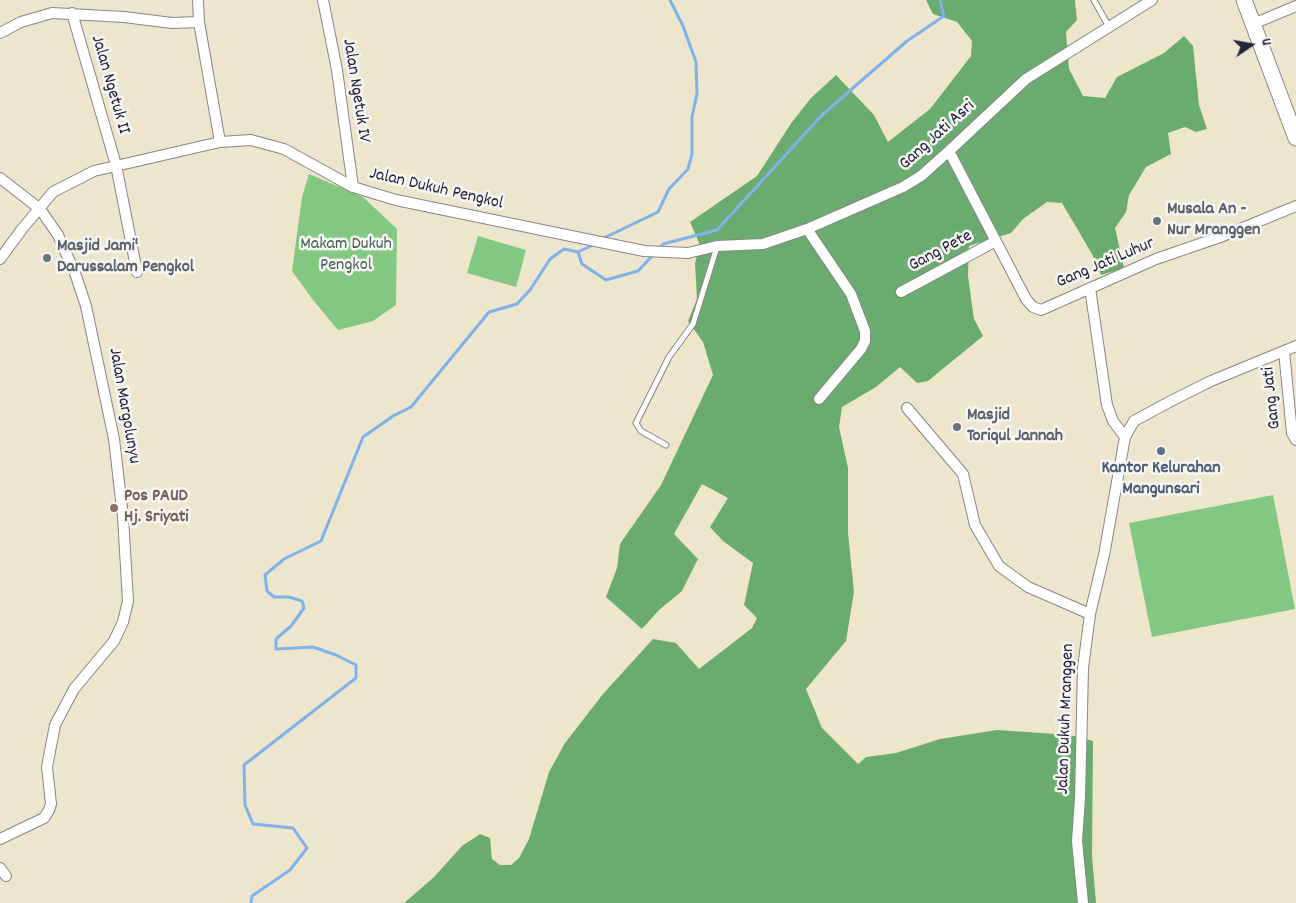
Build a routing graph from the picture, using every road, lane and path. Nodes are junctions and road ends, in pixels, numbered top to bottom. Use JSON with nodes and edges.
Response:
{"nodes":[{"id":1,"x":198,"y":0,"type":"edge"},
{"id":2,"x":323,"y":0,"type":"edge"},
{"id":3,"x":1094,"y":0,"type":"edge"},
{"id":4,"x":1152,"y":0,"type":"edge"},
{"id":5,"x":1244,"y":0,"type":"edge"},
{"id":6,"x":1296,"y":6,"type":"edge"},
{"id":7,"x":72,"y":13,"type":"junction"},
{"id":8,"x":200,"y":22,"type":"junction"},
{"id":9,"x":1253,"y":24,"type":"junction"},
{"id":10,"x":1109,"y":28,"type":"junction"},
{"id":11,"x":0,"y":33,"type":"edge"},
{"id":12,"x":1294,"y":130,"type":"edge"},
{"id":13,"x":220,"y":142,"type":"junction"},
{"id":14,"x":949,"y":151,"type":"junction"},
{"id":15,"x":116,"y":165,"type":"junction"},
{"id":16,"x":0,"y":178,"type":"edge"},
{"id":17,"x":353,"y":187,"type":"junction"},
{"id":18,"x":1296,"y":206,"type":"edge"},
{"id":19,"x":40,"y":209,"type":"junction"},
{"id":20,"x":807,"y":229,"type":"junction"},
{"id":21,"x":996,"y":241,"type":"junction"},
{"id":22,"x":717,"y":246,"type":"junction"},
{"id":23,"x":663,"y":252,"type":"joint"},
{"id":24,"x":0,"y":259,"type":"edge"},
{"id":25,"x":137,"y":272,"type":"dead end"},
{"id":26,"x":1090,"y":288,"type":"junction"},
{"id":27,"x":901,"y":292,"type":"dead end"},
{"id":28,"x":1041,"y":310,"type":"joint"},
{"id":29,"x":1296,"y":346,"type":"edge"},
{"id":30,"x":1284,"y":351,"type":"junction"},
{"id":31,"x":819,"y":399,"type":"dead end"},
{"id":32,"x":907,"y":408,"type":"dead end"},
{"id":33,"x":1125,"y":437,"type":"junction"},
{"id":34,"x":1296,"y":440,"type":"edge"},
{"id":35,"x":666,"y":446,"type":"dead end"},
{"id":36,"x":1090,"y":614,"type":"junction"},
{"id":37,"x":0,"y":838,"type":"edge"},
{"id":38,"x":1083,"y":903,"type":"edge"}],
"edges":[{"from":1,"to":8,"type":"street"},
{"from":2,"to":17,"type":"street","name":"Jalan Ngetuk IV"},
{"from":3,"to":10,"type":"lane"},
{"from":4,"to":10,"type":"street","name":"Gang Jati Asri"},
{"from":5,"to":9,"type":"main road"},
{"from":6,"to":9,"type":"street"},
{"from":7,"to":8,"type":"street"},
{"from":7,"to":11,"type":"street"},
{"from":7,"to":15,"type":"street","name":"Jalan Ngetuk II"},
{"from":8,"to":13,"type":"street"},
{"from":9,"to":12,"type":"main road"},
{"from":10,"to":14,"type":"street","name":"Gang Jati Asri"},
{"from":13,"to":15,"type":"street","name":"Jalan Dukuh Pengkol"},
{"from":13,"to":17,"type":"street","name":"Jalan Dukuh Pengkol"},
{"from":14,"to":20,"type":"street","name":"Gang Jati Asri"},
{"from":14,"to":21,"type":"street","name":"Gang Pete"},
{"from":15,"to":19,"type":"street","name":"Jalan Dukuh Pengkol"},
{"from":15,"to":25,"type":"street","name":"Jalan Ngetuk II"},
{"from":16,"to":19,"type":"street","name":"Jalan Margolunyu"},
{"from":17,"to":23,"type":"street","name":"Jalan Dukuh Pengkol"},
{"from":18,"to":26,"type":"street","name":"Gang Jati Luhur"},
{"from":19,"to":24,"type":"street","name":"Jalan Dukuh Pengkol"},
{"from":19,"to":37,"type":"street","name":"Jalan Margolunyu"},
{"from":20,"to":22,"type":"street","name":"Gang Jati Asri"},
{"from":20,"to":31,"type":"street"},
{"from":21,"to":27,"type":"street","name":"Gang Pete"},
{"from":21,"to":28,"type":"street","name":"Gang Pete"},
{"from":22,"to":23,"type":"street","name":"Gang Jati Asri"},
{"from":22,"to":35,"type":"lane"},
{"from":26,"to":28,"type":"street","name":"Gang Jati Luhur"},
{"from":26,"to":33,"type":"street"},
{"from":29,"to":30,"type":"street","name":"Jalan Dukuh Mranggen"},
{"from":30,"to":33,"type":"street","name":"Jalan Dukuh Mranggen"},
{"from":30,"to":34,"type":"street","name":"Gang Jati"},
{"from":32,"to":36,"type":"street"},
{"from":33,"to":36,"type":"street","name":"Jalan Dukuh Mranggen"},
{"from":36,"to":38,"type":"street","name":"Jalan Dukuh Mranggen"}]}
